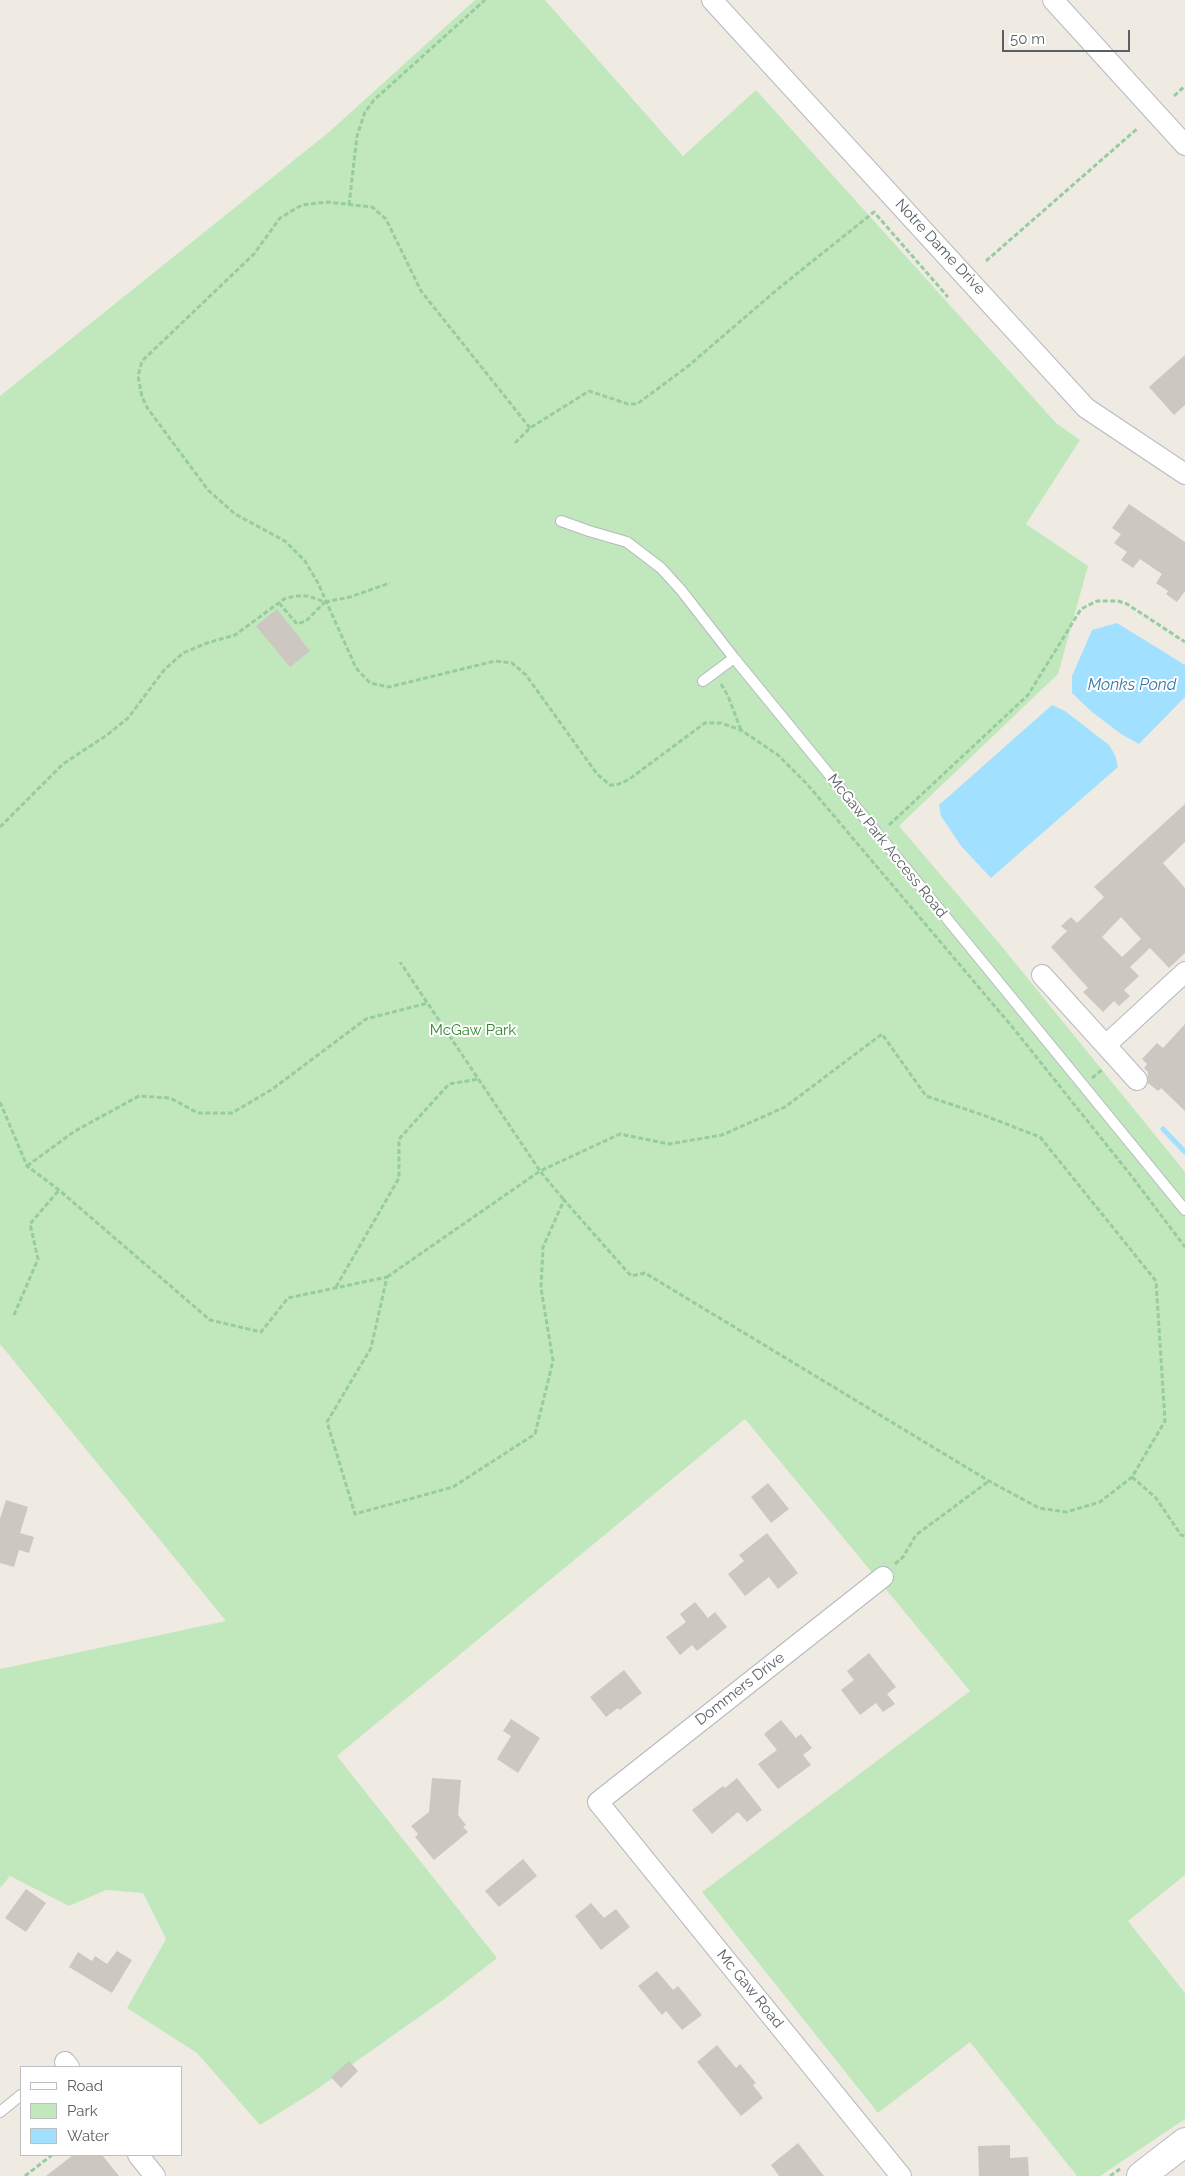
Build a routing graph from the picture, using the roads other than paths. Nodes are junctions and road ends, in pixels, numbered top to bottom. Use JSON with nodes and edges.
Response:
{"nodes":[{"id":1,"x":712,"y":0,"type":"edge"},
{"id":2,"x":1053,"y":0,"type":"edge"},
{"id":3,"x":1185,"y":145,"type":"edge"},
{"id":4,"x":1185,"y":474,"type":"edge"},
{"id":5,"x":561,"y":521,"type":"dead end"},
{"id":6,"x":734,"y":658,"type":"junction"},
{"id":7,"x":704,"y":681,"type":"dead end"},
{"id":8,"x":1185,"y":972,"type":"edge"},
{"id":9,"x":1042,"y":975,"type":"dead end"},
{"id":10,"x":1106,"y":1045,"type":"junction"},
{"id":11,"x":1137,"y":1080,"type":"dead end"},
{"id":12,"x":1185,"y":1210,"type":"edge"},
{"id":13,"x":883,"y":1577,"type":"road end"},
{"id":14,"x":598,"y":1802,"type":"joint"},
{"id":15,"x":20,"y":2096,"type":"edge"},
{"id":16,"x":0,"y":2112,"type":"edge"},
{"id":17,"x":1185,"y":2142,"type":"edge"},
{"id":18,"x":139,"y":2156,"type":"edge"},
{"id":19,"x":1185,"y":2164,"type":"edge"},
{"id":20,"x":155,"y":2176,"type":"edge"},
{"id":21,"x":901,"y":2176,"type":"edge"},
{"id":22,"x":1141,"y":2176,"type":"edge"},
{"id":23,"x":1167,"y":2176,"type":"edge"}],
"edges":[{"from":1,"to":4,"type":"street","name":"Notre Dame Drive"},
{"from":2,"to":3,"type":"street"},
{"from":5,"to":6,"type":"lane","name":"McGaw Park Access Road"},
{"from":6,"to":7,"type":"lane"},
{"from":6,"to":12,"type":"lane","name":"McGaw Park Access Road"},
{"from":8,"to":10,"type":"street"},
{"from":9,"to":10,"type":"street"},
{"from":10,"to":11,"type":"street"},
{"from":13,"to":14,"type":"street","name":"Dommers Drive"},
{"from":14,"to":21,"type":"street","name":"Mc Gaw Road"},
{"from":15,"to":16,"type":"lane"},
{"from":17,"to":22,"type":"main road"},
{"from":18,"to":20,"type":"street"},
{"from":19,"to":23,"type":"main road"}]}
